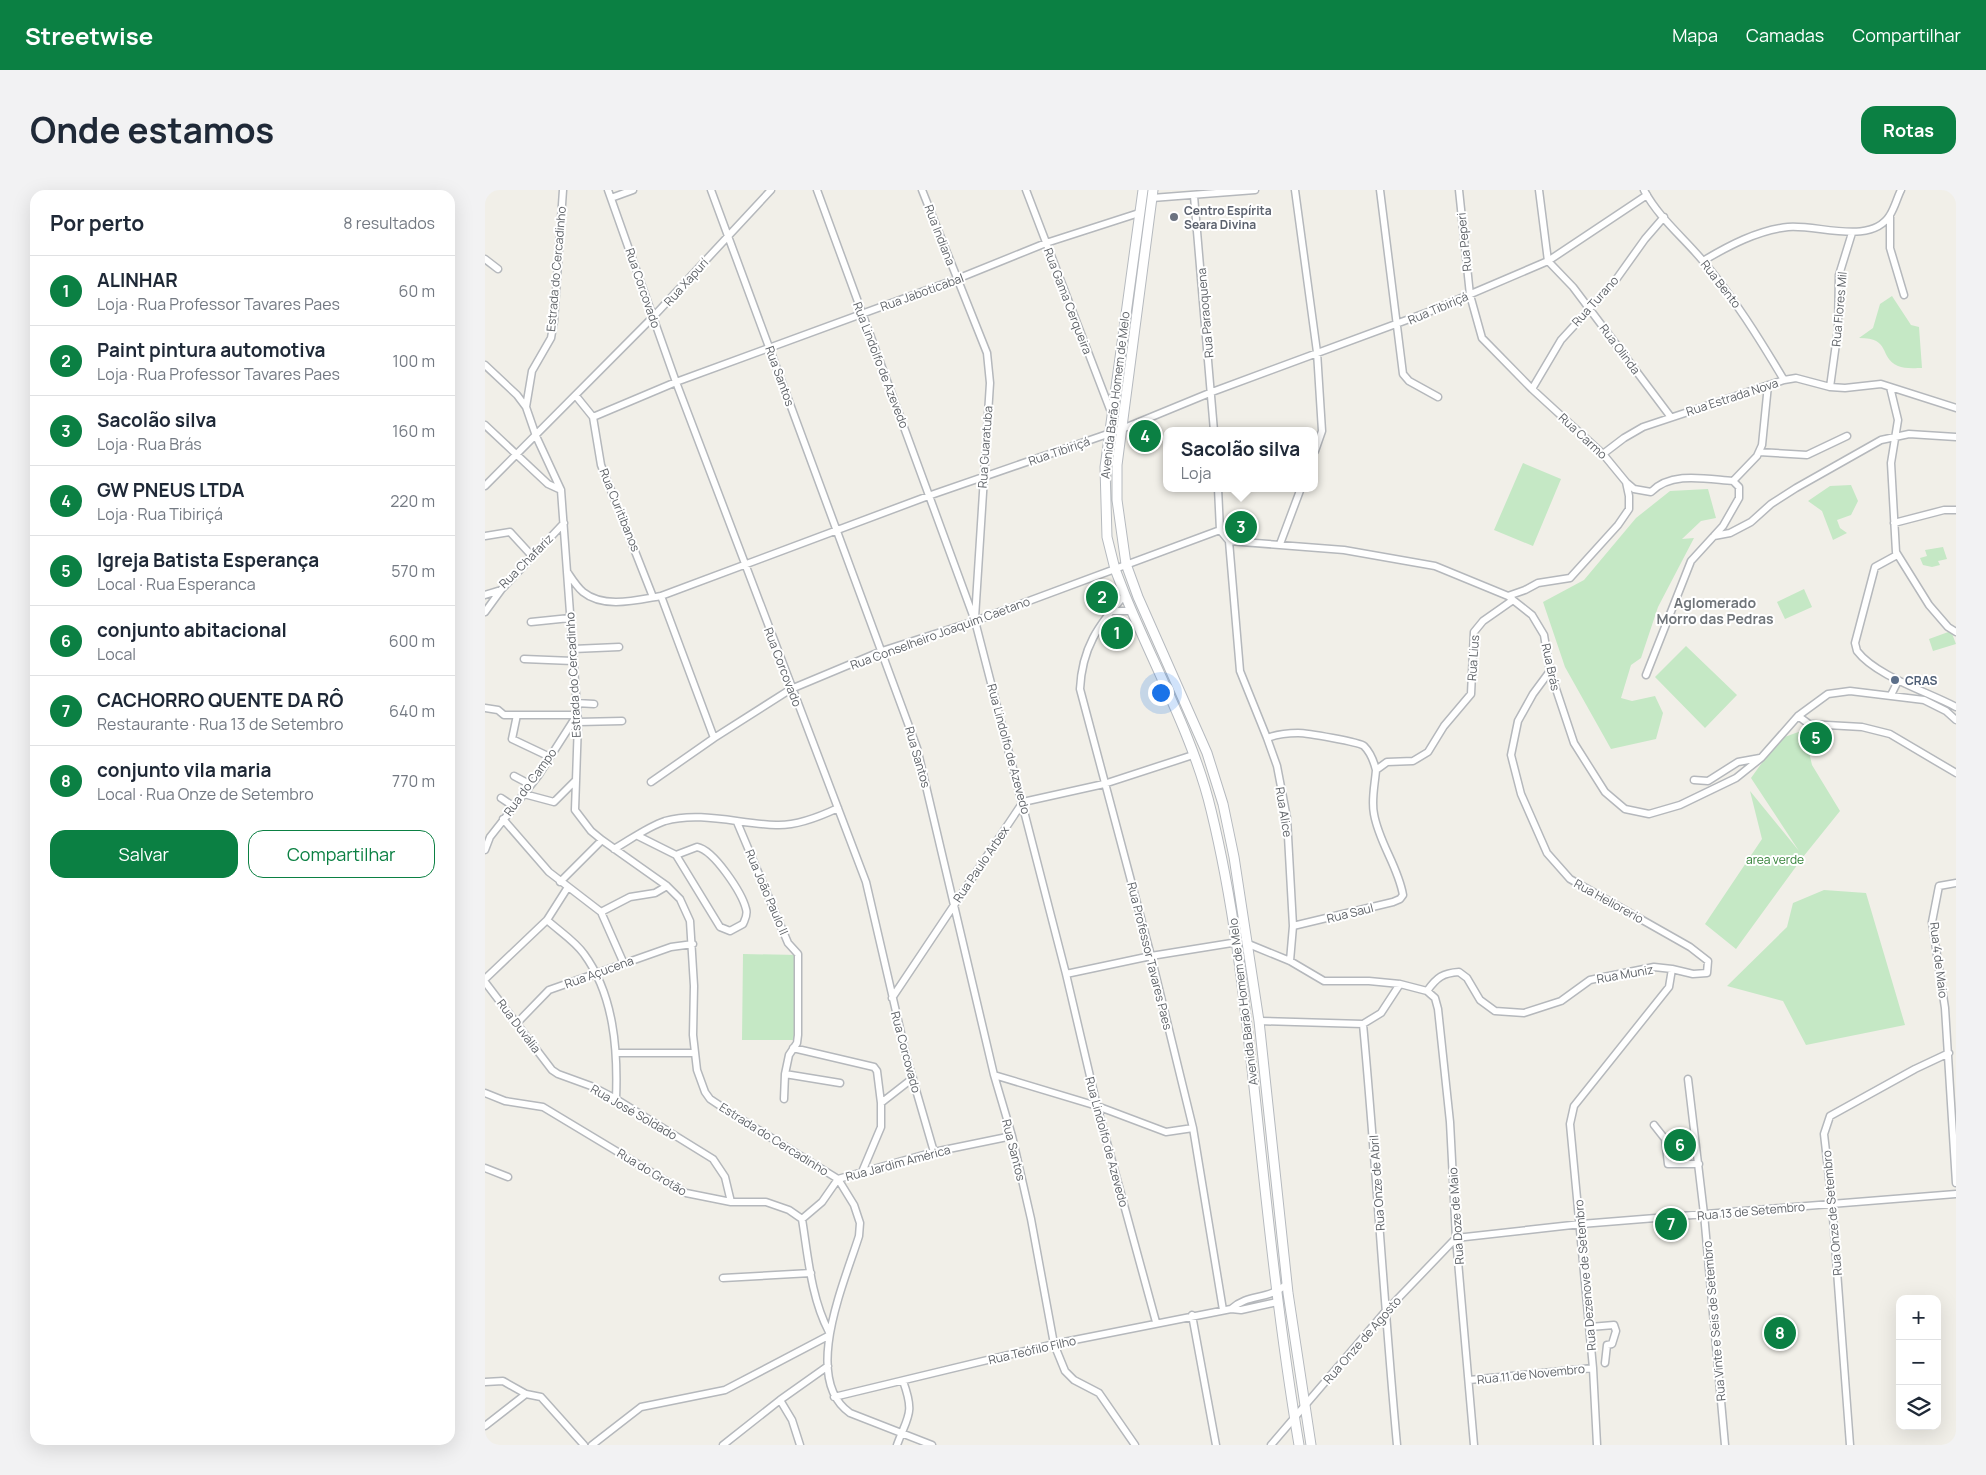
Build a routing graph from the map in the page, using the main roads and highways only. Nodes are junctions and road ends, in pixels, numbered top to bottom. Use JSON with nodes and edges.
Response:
{"nodes":[{"id":1,"x":1143,"y":190,"type":"edge"},
{"id":2,"x":1153,"y":194,"type":"edge"},
{"id":3,"x":1242,"y":942,"type":"junction"},
{"id":4,"x":1299,"y":1445,"type":"edge"},
{"id":5,"x":1311,"y":1445,"type":"edge"}],
"edges":[{"from":1,"to":3,"type":"main road","name":"Avenida Barão Homem de Melo"},
{"from":2,"to":3,"type":"main road","name":"Avenida Barão Homem de Melo"},
{"from":3,"to":4,"type":"main road","name":"Avenida Barão Homem de Melo"},
{"from":3,"to":5,"type":"main road","name":"Avenida Barão Homem de Melo"}]}
